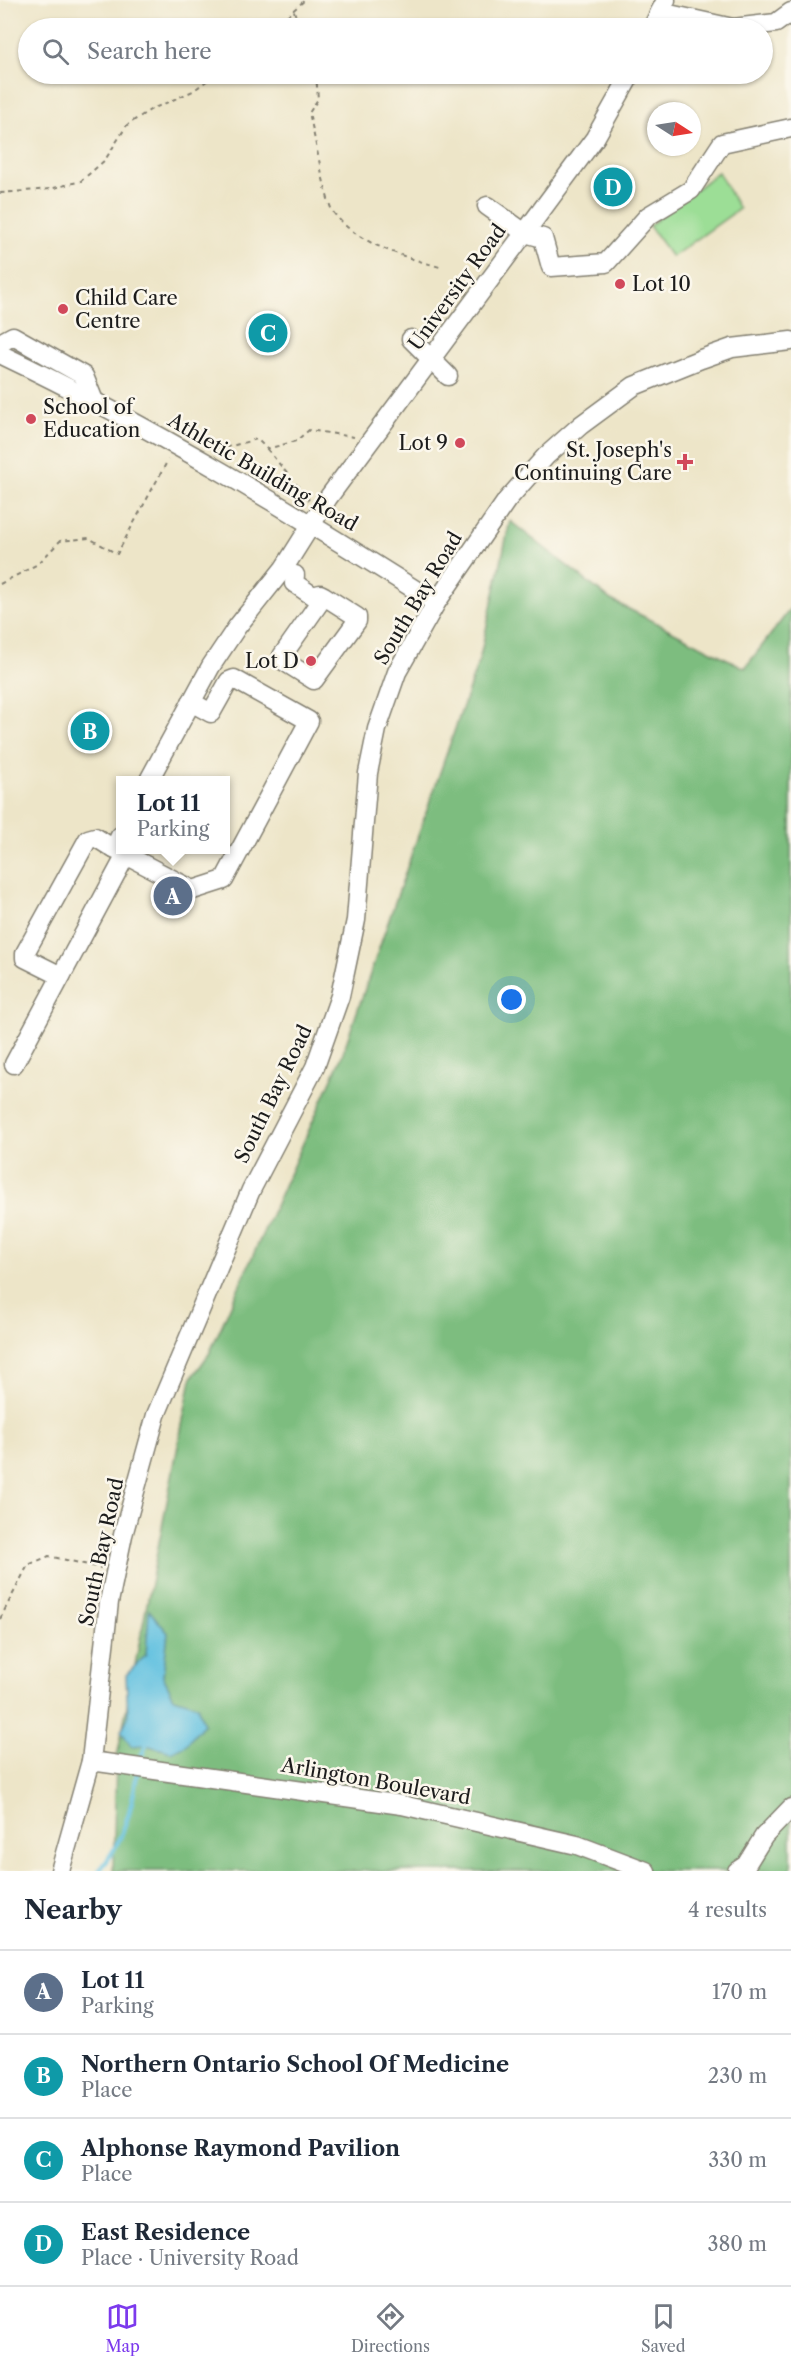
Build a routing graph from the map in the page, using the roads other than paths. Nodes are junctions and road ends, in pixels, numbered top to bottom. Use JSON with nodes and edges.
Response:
{"nodes":[{"id":1,"x":791,"y":12,"type":"edge"},
{"id":2,"x":660,"y":14,"type":"edge"},
{"id":3,"x":681,"y":18,"type":"edge"},
{"id":4,"x":773,"y":23,"type":"edge"},
{"id":5,"x":625,"y":84,"type":"edge"},
{"id":6,"x":791,"y":128,"type":"edge"},
{"id":7,"x":487,"y":206,"type":"dead end"},
{"id":8,"x":525,"y":233,"type":"junction"},
{"id":9,"x":411,"y":339,"type":"dead end"},
{"id":10,"x":791,"y":341,"type":"edge"},
{"id":11,"x":0,"y":343,"type":"edge"},
{"id":12,"x":0,"y":354,"type":"edge"},
{"id":13,"x":432,"y":360,"type":"junction"},
{"id":14,"x":448,"y":376,"type":"dead end"},
{"id":15,"x":94,"y":401,"type":"junction"},
{"id":16,"x":316,"y":517,"type":"junction"},
{"id":17,"x":289,"y":571,"type":"junction"},
{"id":18,"x":322,"y":595,"type":"junction"},
{"id":19,"x":436,"y":603,"type":"junction"},
{"id":20,"x":191,"y":702,"type":"junction"},
{"id":21,"x":151,"y":776,"type":"edge"},
{"id":22,"x":116,"y":845,"type":"edge"},
{"id":23,"x":116,"y":854,"type":"edge"},
{"id":24,"x":133,"y":854,"type":"edge"},
{"id":25,"x":61,"y":976,"type":"junction"},
{"id":26,"x":15,"y":1064,"type":"dead end"},
{"id":27,"x":91,"y":1761,"type":"junction"},
{"id":28,"x":791,"y":1808,"type":"edge"},
{"id":29,"x":60,"y":1871,"type":"edge"},
{"id":30,"x":646,"y":1871,"type":"edge"},
{"id":31,"x":737,"y":1871,"type":"edge"}],
"edges":[{"from":1,"to":4,"type":"street"},
{"from":2,"to":3,"type":"street"},
{"from":5,"to":8,"type":"street","name":"University Road"},
{"from":6,"to":8,"type":"street"},
{"from":7,"to":8,"type":"street"},
{"from":8,"to":13,"type":"street","name":"University Road"},
{"from":9,"to":13,"type":"street"},
{"from":10,"to":19,"type":"street","name":"South Bay Road"},
{"from":11,"to":15,"type":"street"},
{"from":12,"to":15,"type":"street","name":"Athletic Building Road"},
{"from":13,"to":14,"type":"street"},
{"from":13,"to":16,"type":"street","name":"University Road"},
{"from":15,"to":16,"type":"street","name":"Athletic Building Road"},
{"from":16,"to":17,"type":"street","name":"University Road"},
{"from":16,"to":19,"type":"street","name":"Athletic Building Road"},
{"from":17,"to":18,"type":"street"},
{"from":17,"to":20,"type":"street","name":"University Road"},
{"from":18,"to":18,"type":"street"},
{"from":19,"to":27,"type":"street","name":"South Bay Road"},
{"from":20,"to":21,"type":"street","name":"University Road"},
{"from":20,"to":24,"type":"street"},
{"from":22,"to":25,"type":"street"},
{"from":23,"to":25,"type":"street"},
{"from":25,"to":26,"type":"street"},
{"from":27,"to":29,"type":"street","name":"South Bay Road"},
{"from":27,"to":30,"type":"street","name":"Arlington Boulevard"},
{"from":28,"to":31,"type":"street"}]}
